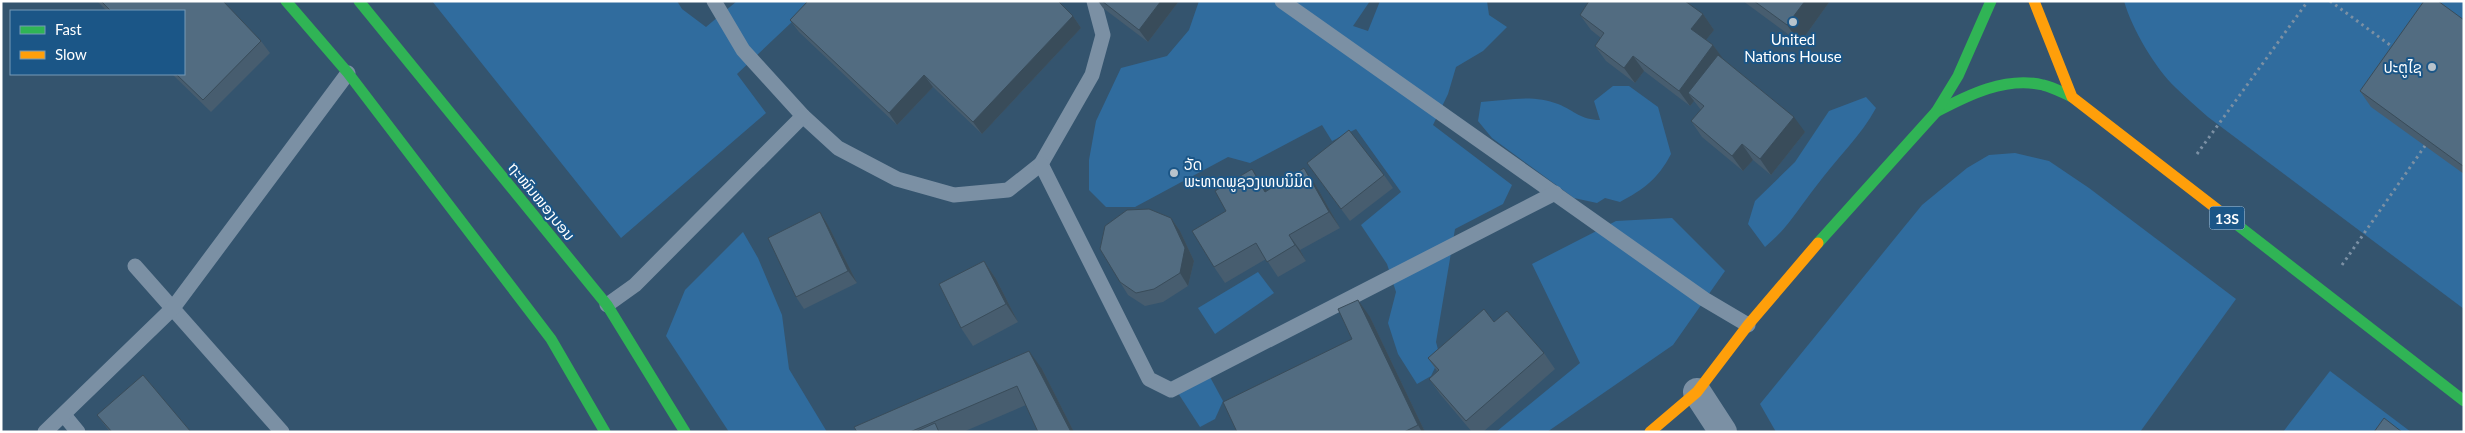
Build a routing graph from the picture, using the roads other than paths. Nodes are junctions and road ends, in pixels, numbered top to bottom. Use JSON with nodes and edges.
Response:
{"nodes":[{"id":1,"x":286,"y":1,"type":"edge"},
{"id":2,"x":359,"y":1,"type":"edge"},
{"id":3,"x":714,"y":1,"type":"edge"},
{"id":4,"x":1094,"y":1,"type":"edge"},
{"id":5,"x":1282,"y":1,"type":"edge"},
{"id":6,"x":1991,"y":1,"type":"edge"},
{"id":7,"x":2034,"y":1,"type":"edge"},
{"id":8,"x":348,"y":72,"type":"junction"},
{"id":9,"x":2072,"y":97,"type":"junction"},
{"id":10,"x":1936,"y":112,"type":"junction"},
{"id":11,"x":802,"y":116,"type":"junction"},
{"id":12,"x":1041,"y":164,"type":"junction"},
{"id":13,"x":1555,"y":193,"type":"junction"},
{"id":14,"x":135,"y":266,"type":"dead end"},
{"id":15,"x":606,"y":305,"type":"junction"},
{"id":16,"x":173,"y":308,"type":"junction"},
{"id":17,"x":1748,"y":325,"type":"junction"},
{"id":18,"x":1697,"y":392,"type":"junction"},
{"id":19,"x":2464,"y":401,"type":"edge"},
{"id":20,"x":64,"y":415,"type":"junction"},
{"id":21,"x":45,"y":432,"type":"edge"},
{"id":22,"x":78,"y":432,"type":"edge"},
{"id":23,"x":282,"y":432,"type":"edge"},
{"id":24,"x":605,"y":432,"type":"edge"},
{"id":25,"x":685,"y":432,"type":"edge"},
{"id":26,"x":1650,"y":432,"type":"edge"},
{"id":27,"x":1723,"y":432,"type":"edge"}],
"edges":[{"from":1,"to":8,"type":"main road"},
{"from":2,"to":15,"type":"main road","name":"ຖະໜົນໜອງບອນ"},
{"from":3,"to":11,"type":"lane"},
{"from":4,"to":12,"type":"lane"},
{"from":5,"to":13,"type":"lane"},
{"from":6,"to":10,"type":"main road"},
{"from":7,"to":9,"type":"main road"},
{"from":8,"to":16,"type":"lane"},
{"from":8,"to":24,"type":"main road"},
{"from":9,"to":10,"type":"main road"},
{"from":9,"to":19,"type":"main road","number":"13S"},
{"from":10,"to":17,"type":"main road"},
{"from":11,"to":12,"type":"lane"},
{"from":11,"to":15,"type":"lane"},
{"from":12,"to":13,"type":"lane"},
{"from":13,"to":17,"type":"lane"},
{"from":14,"to":16,"type":"lane"},
{"from":15,"to":25,"type":"main road","name":"ຖະໜົນໜອງບອນ"},
{"from":16,"to":20,"type":"lane"},
{"from":16,"to":23,"type":"lane"},
{"from":17,"to":18,"type":"main road"},
{"from":18,"to":26,"type":"main road"},
{"from":18,"to":27,"type":"street"},
{"from":20,"to":21,"type":"lane"},
{"from":20,"to":22,"type":"lane"}]}
